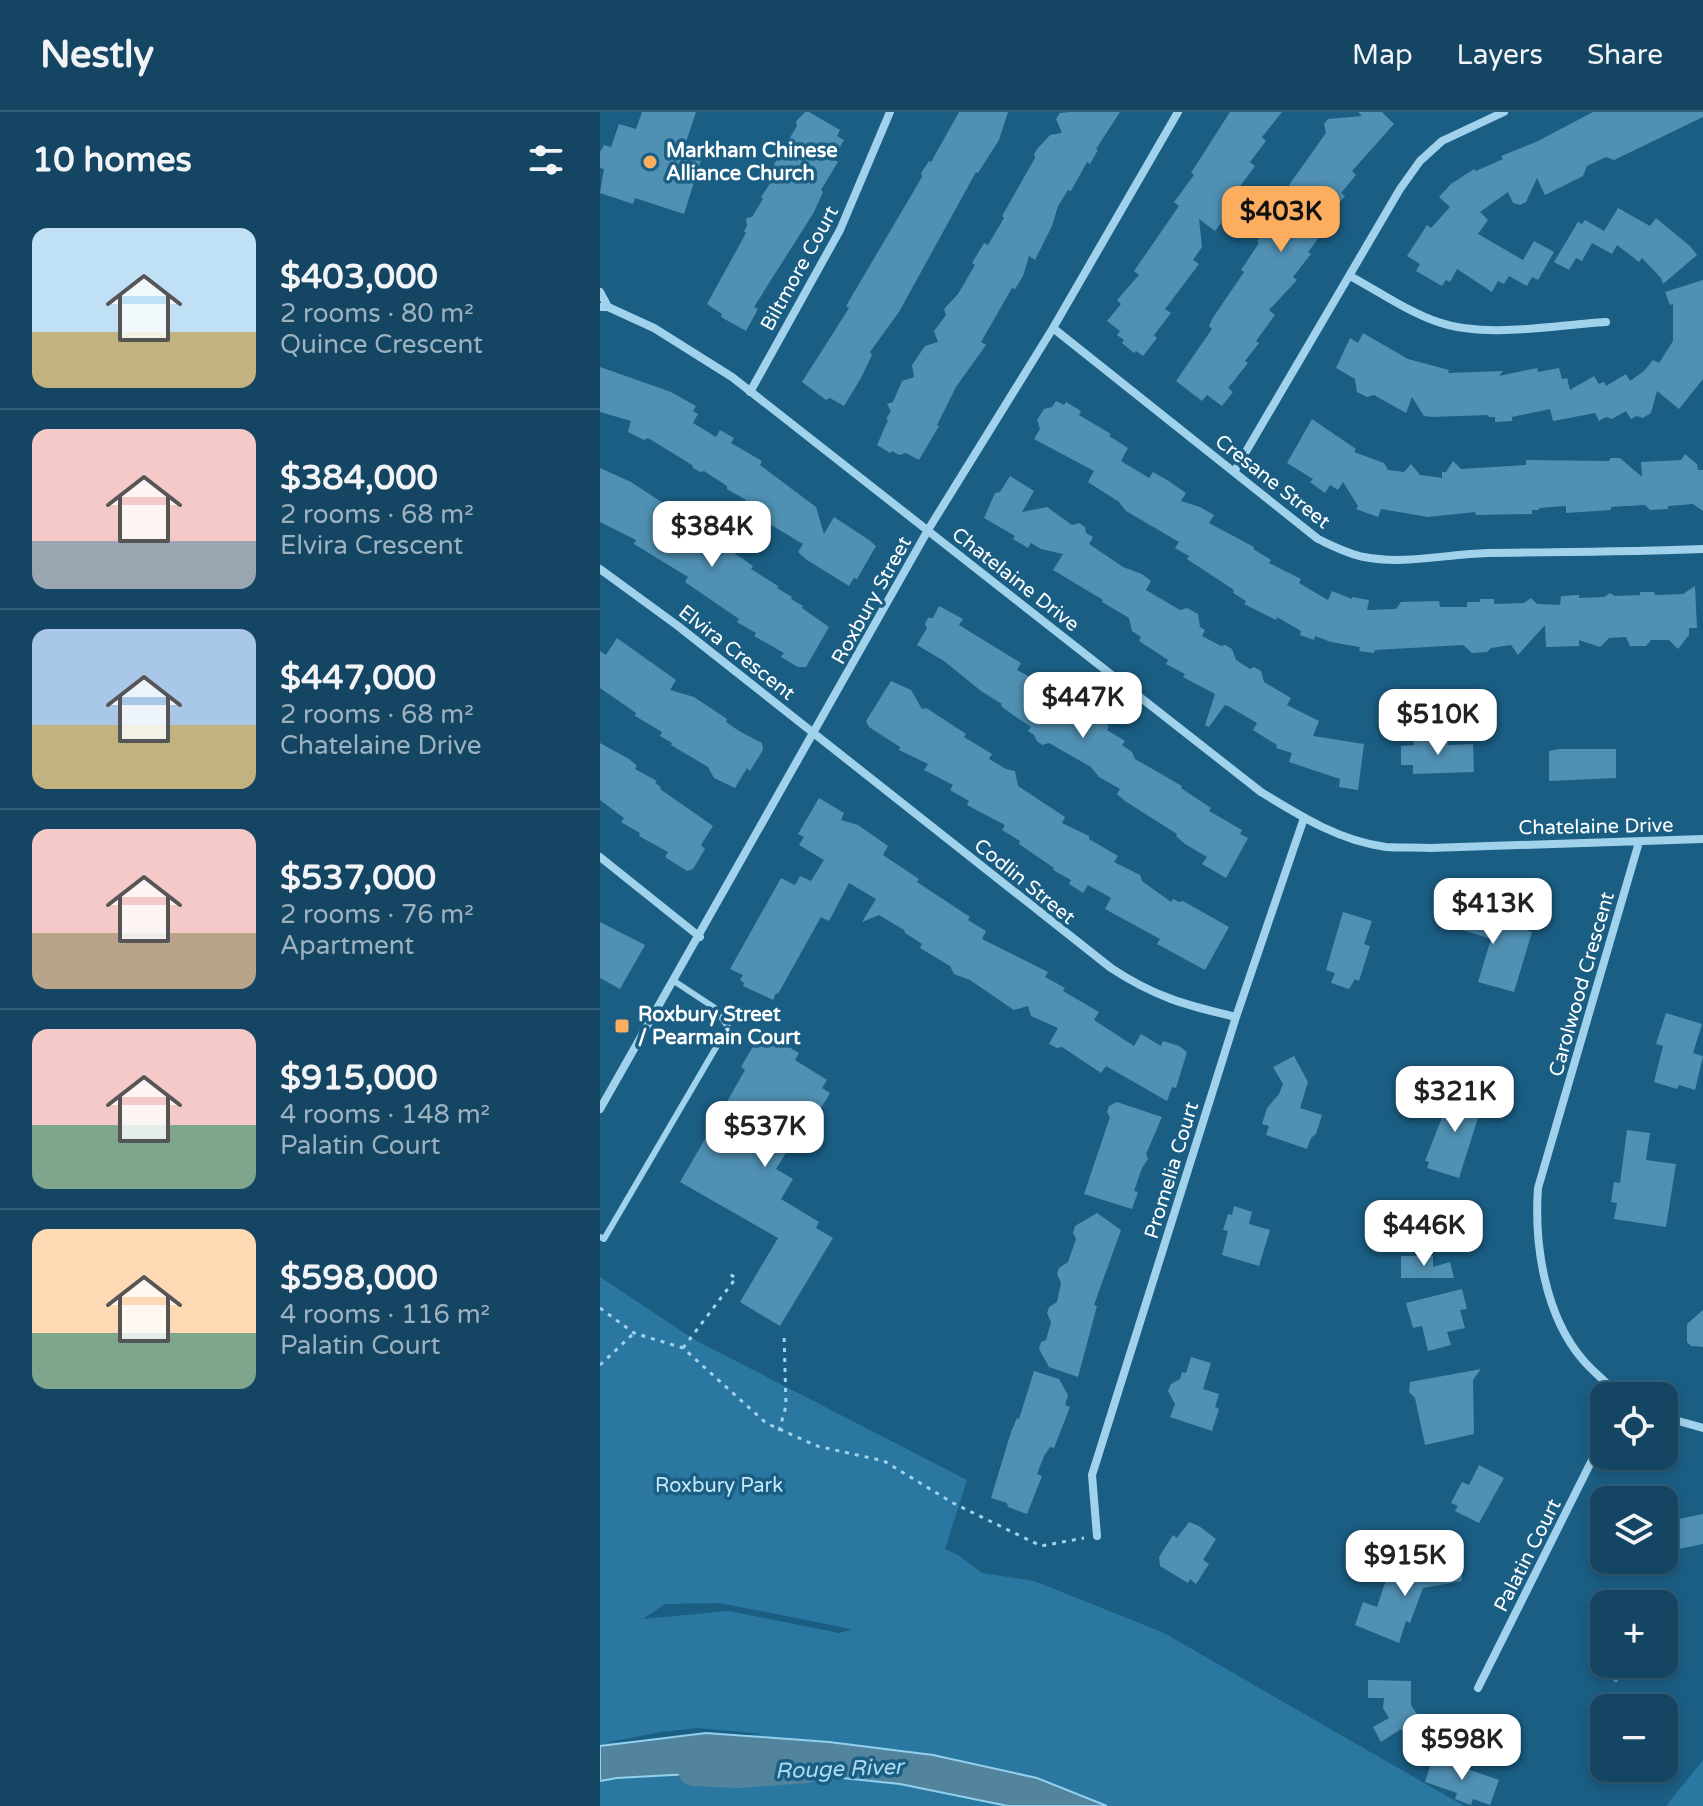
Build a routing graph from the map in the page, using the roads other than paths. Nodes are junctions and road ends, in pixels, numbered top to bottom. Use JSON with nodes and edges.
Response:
{"nodes":[{"id":1,"x":890,"y":112,"type":"edge"},
{"id":2,"x":1178,"y":112,"type":"edge"},
{"id":3,"x":1504,"y":112,"type":"edge"},
{"id":4,"x":1350,"y":276,"type":"junction"},
{"id":5,"x":600,"y":292,"type":"edge"},
{"id":6,"x":604,"y":307,"type":"edge"},
{"id":7,"x":1606,"y":322,"type":"dead end"},
{"id":8,"x":1053,"y":328,"type":"junction"},
{"id":9,"x":750,"y":392,"type":"junction"},
{"id":10,"x":1234,"y":472,"type":"junction"},
{"id":11,"x":928,"y":530,"type":"junction"},
{"id":12,"x":1703,"y":549,"type":"edge"},
{"id":13,"x":600,"y":569,"type":"edge"},
{"id":14,"x":815,"y":733,"type":"junction"},
{"id":15,"x":1304,"y":818,"type":"junction"},
{"id":16,"x":1703,"y":839,"type":"edge"},
{"id":17,"x":1639,"y":842,"type":"junction"},
{"id":18,"x":600,"y":857,"type":"edge"},
{"id":19,"x":700,"y":937,"type":"junction"},
{"id":20,"x":674,"y":981,"type":"junction"},
{"id":21,"x":1236,"y":1017,"type":"junction"},
{"id":22,"x":600,"y":1109,"type":"edge"},
{"id":23,"x":601,"y":1241,"type":"edge"},
{"id":24,"x":1605,"y":1382,"type":"edge"},
{"id":25,"x":1678,"y":1421,"type":"edge"},
{"id":26,"x":1703,"y":1428,"type":"edge"},
{"id":27,"x":1590,"y":1464,"type":"edge"},
{"id":28,"x":1097,"y":1536,"type":"road end"},
{"id":29,"x":1478,"y":1688,"type":"dead end"}],
"edges":[{"from":1,"to":9,"type":"street","name":"Biltmore Court"},
{"from":2,"to":8,"type":"street","name":"Roxbury Street"},
{"from":3,"to":4,"type":"street"},
{"from":4,"to":7,"type":"street"},
{"from":4,"to":10,"type":"street"},
{"from":5,"to":6,"type":"street","name":"Chatelaine Drive"},
{"from":6,"to":9,"type":"street","name":"Chatelaine Drive"},
{"from":8,"to":10,"type":"street","name":"Cresane Street"},
{"from":8,"to":11,"type":"street","name":"Roxbury Street"},
{"from":9,"to":11,"type":"street","name":"Chatelaine Drive"},
{"from":10,"to":12,"type":"street","name":"Cresane Street"},
{"from":11,"to":14,"type":"street","name":"Roxbury Street"},
{"from":11,"to":15,"type":"street","name":"Chatelaine Drive"},
{"from":13,"to":14,"type":"street","name":"Elvira Crescent"},
{"from":14,"to":19,"type":"street","name":"Roxbury Street"},
{"from":14,"to":21,"type":"street","name":"Codlin Street"},
{"from":15,"to":17,"type":"street","name":"Chatelaine Drive"},
{"from":15,"to":21,"type":"street","name":"Promelia Court"},
{"from":16,"to":17,"type":"street","name":"Chatelaine Drive"},
{"from":17,"to":24,"type":"street","name":"Carolwood Crescent"},
{"from":18,"to":19,"type":"street"},
{"from":19,"to":20,"type":"street","name":"Roxbury Street"},
{"from":20,"to":22,"type":"street","name":"Roxbury Street"},
{"from":20,"to":23,"type":"lane"},
{"from":21,"to":28,"type":"street","name":"Promelia Court"},
{"from":25,"to":26,"type":"street"},
{"from":27,"to":29,"type":"street","name":"Palatin Court"}]}
